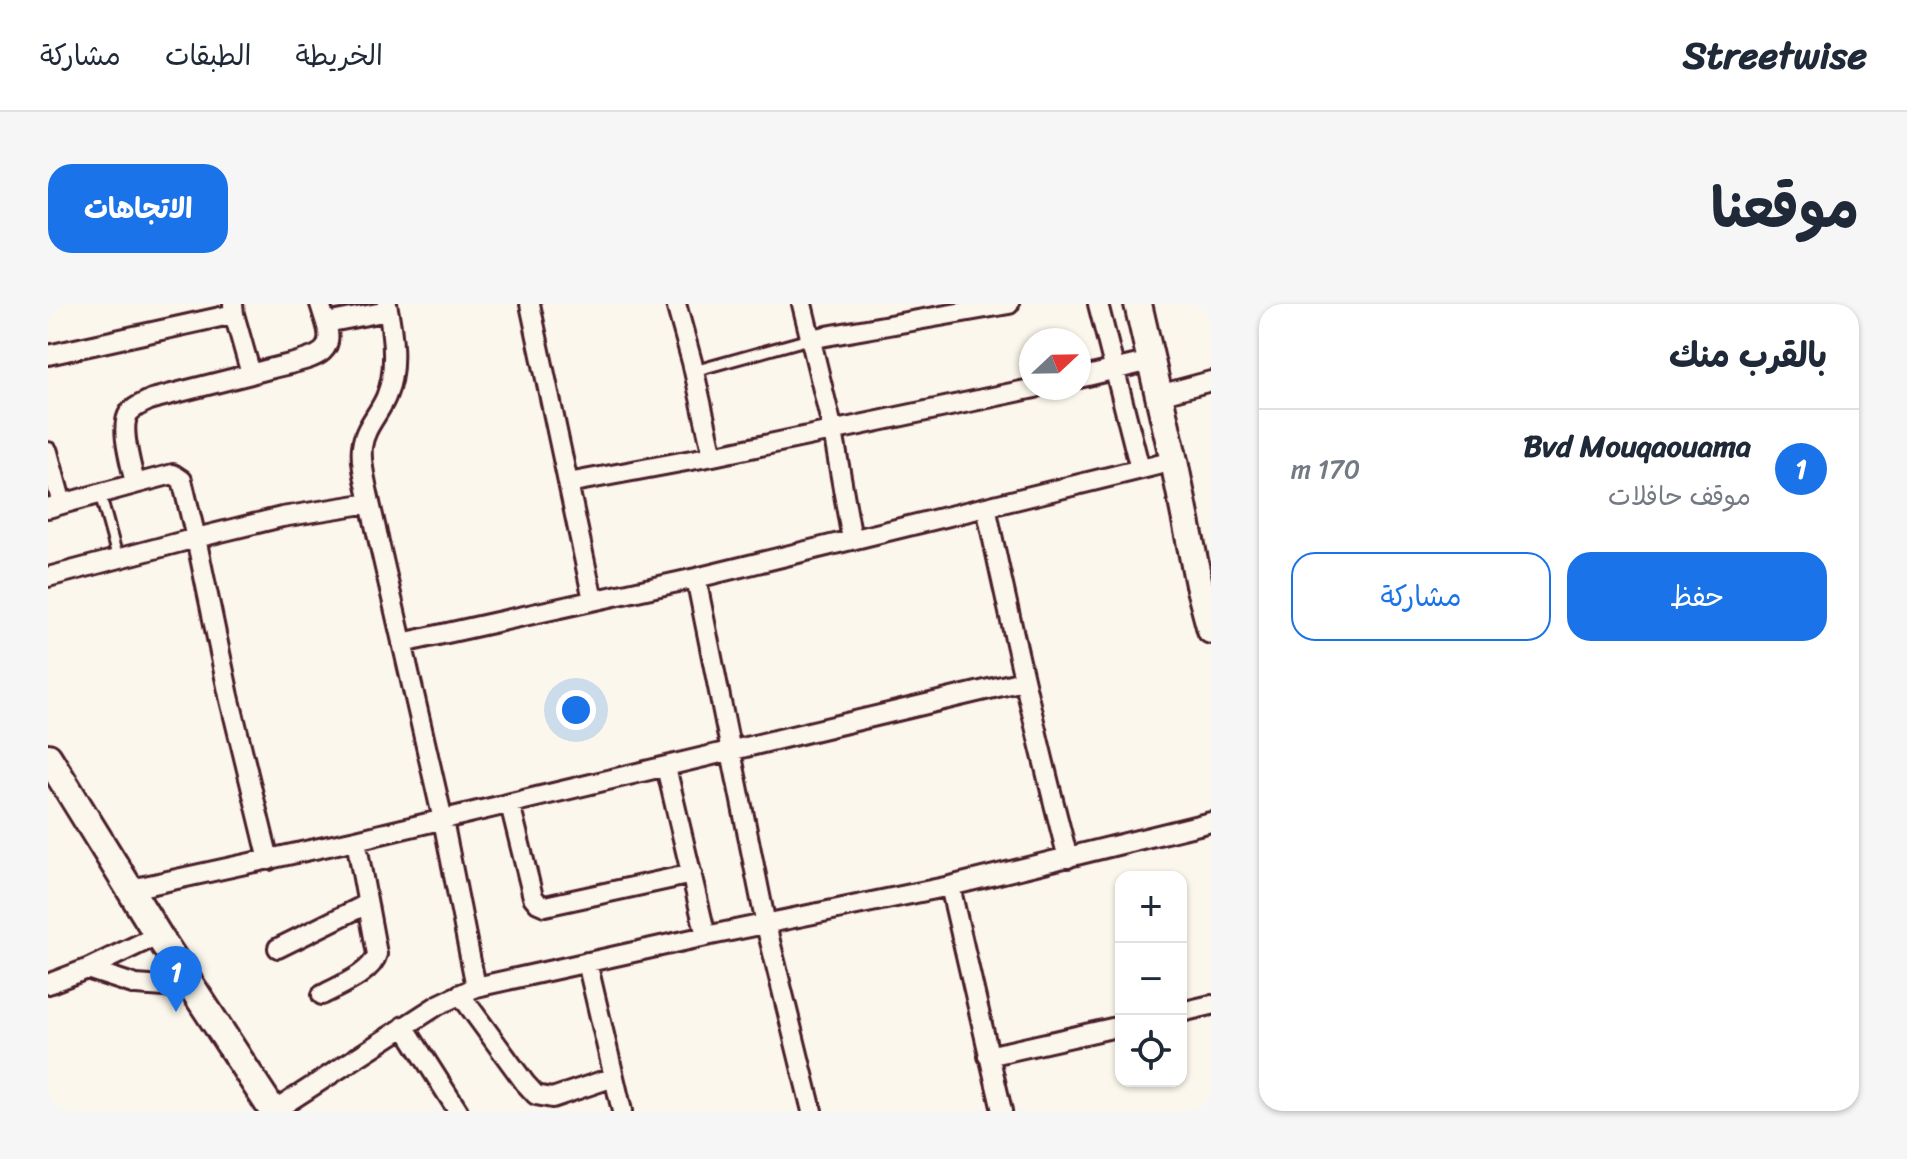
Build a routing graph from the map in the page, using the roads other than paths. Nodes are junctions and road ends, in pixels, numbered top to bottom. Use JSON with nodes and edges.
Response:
{"nodes":[{"id":1,"x":320,"y":304,"type":"edge"},
{"id":2,"x":530,"y":304,"type":"edge"},
{"id":3,"x":676,"y":304,"type":"edge"},
{"id":4,"x":802,"y":304,"type":"edge"},
{"id":5,"x":1009,"y":304,"type":"edge"},
{"id":6,"x":1098,"y":304,"type":"edge"},
{"id":7,"x":1138,"y":304,"type":"edge"},
{"id":8,"x":388,"y":308,"type":"edge"},
{"id":9,"x":233,"y":309,"type":"edge"},
{"id":10,"x":326,"y":323,"type":"junction"},
{"id":11,"x":809,"y":339,"type":"junction"},
{"id":12,"x":48,"y":355,"type":"edge"},
{"id":13,"x":1151,"y":361,"type":"junction"},
{"id":14,"x":1114,"y":370,"type":"junction"},
{"id":15,"x":694,"y":371,"type":"junction"},
{"id":16,"x":251,"y":374,"type":"junction"},
{"id":17,"x":1091,"y":375,"type":"edge"},
{"id":18,"x":1211,"y":381,"type":"edge"},
{"id":19,"x":1019,"y":391,"type":"edge"},
{"id":20,"x":1159,"y":395,"type":"junction"},
{"id":21,"x":833,"y":431,"type":"junction"},
{"id":22,"x":48,"y":452,"type":"edge"},
{"id":23,"x":713,"y":456,"type":"junction"},
{"id":24,"x":1174,"y":461,"type":"junction"},
{"id":25,"x":1140,"y":469,"type":"junction"},
{"id":26,"x":568,"y":483,"type":"junction"},
{"id":27,"x":135,"y":484,"type":"junction"},
{"id":28,"x":100,"y":494,"type":"junction"},
{"id":29,"x":370,"y":503,"type":"junction"},
{"id":30,"x":55,"y":506,"type":"edge"},
{"id":31,"x":986,"y":507,"type":"junction"},
{"id":32,"x":196,"y":538,"type":"junction"},
{"id":33,"x":852,"y":540,"type":"junction"},
{"id":34,"x":118,"y":559,"type":"junction"},
{"id":35,"x":48,"y":577,"type":"edge"},
{"id":36,"x":696,"y":578,"type":"junction"},
{"id":37,"x":1205,"y":584,"type":"edge"},
{"id":38,"x":593,"y":600,"type":"junction"},
{"id":39,"x":1211,"y":630,"type":"edge"},
{"id":40,"x":402,"y":643,"type":"junction"},
{"id":41,"x":1023,"y":681,"type":"junction"},
{"id":42,"x":731,"y":750,"type":"junction"},
{"id":43,"x":48,"y":757,"type":"edge"},
{"id":44,"x":666,"y":767,"type":"junction"},
{"id":45,"x":510,"y":804,"type":"junction"},
{"id":46,"x":443,"y":820,"type":"junction"},
{"id":47,"x":1211,"y":822,"type":"edge"},
{"id":48,"x":356,"y":840,"type":"junction"},
{"id":49,"x":1068,"y":858,"type":"junction"},
{"id":50,"x":269,"y":860,"type":"junction"},
{"id":51,"x":692,"y":874,"type":"junction"},
{"id":52,"x":950,"y":886,"type":"junction"},
{"id":53,"x":131,"y":889,"type":"junction"},
{"id":54,"x":367,"y":904,"type":"junction"},
{"id":55,"x":766,"y":925,"type":"junction"},
{"id":56,"x":158,"y":935,"type":"junction"},
{"id":57,"x":706,"y":936,"type":"junction"},
{"id":58,"x":278,"y":948,"type":"dead end"},
{"id":59,"x":587,"y":962,"type":"junction"},
{"id":60,"x":87,"y":969,"type":"junction"},
{"id":61,"x":48,"y":984,"type":"edge"},
{"id":62,"x":193,"y":989,"type":"junction"},
{"id":63,"x":468,"y":990,"type":"junction"},
{"id":64,"x":322,"y":995,"type":"dead end"},
{"id":65,"x":1211,"y":1005,"type":"edge"},
{"id":66,"x":1187,"y":1011,"type":"edge"},
{"id":67,"x":404,"y":1026,"type":"junction"},
{"id":68,"x":1115,"y":1027,"type":"edge"},
{"id":69,"x":988,"y":1056,"type":"junction"},
{"id":70,"x":614,"y":1077,"type":"junction"},
{"id":71,"x":274,"y":1111,"type":"edge"},
{"id":72,"x":458,"y":1111,"type":"edge"},
{"id":73,"x":622,"y":1111,"type":"edge"},
{"id":74,"x":812,"y":1111,"type":"edge"},
{"id":75,"x":1002,"y":1111,"type":"edge"}],
"edges":[{"from":1,"to":10,"type":"street"},
{"from":2,"to":26,"type":"street"},
{"from":3,"to":15,"type":"street"},
{"from":4,"to":11,"type":"street"},
{"from":5,"to":11,"type":"street"},
{"from":6,"to":14,"type":"street"},
{"from":7,"to":13,"type":"street"},
{"from":8,"to":10,"type":"street"},
{"from":8,"to":29,"type":"street"},
{"from":9,"to":12,"type":"street"},
{"from":9,"to":16,"type":"street"},
{"from":10,"to":16,"type":"street"},
{"from":11,"to":15,"type":"lane"},
{"from":11,"to":21,"type":"street"},
{"from":13,"to":14,"type":"street"},
{"from":13,"to":20,"type":"street"},
{"from":14,"to":17,"type":"street"},
{"from":14,"to":25,"type":"street"},
{"from":15,"to":23,"type":"street"},
{"from":16,"to":27,"type":"street"},
{"from":18,"to":20,"type":"street"},
{"from":19,"to":21,"type":"street"},
{"from":20,"to":24,"type":"street"},
{"from":21,"to":23,"type":"street"},
{"from":21,"to":33,"type":"street"},
{"from":22,"to":30,"type":"street"},
{"from":23,"to":26,"type":"street"},
{"from":24,"to":25,"type":"street"},
{"from":24,"to":37,"type":"street"},
{"from":25,"to":31,"type":"street"},
{"from":26,"to":38,"type":"street"},
{"from":27,"to":28,"type":"street"},
{"from":27,"to":32,"type":"street"},
{"from":28,"to":30,"type":"street"},
{"from":28,"to":34,"type":"lane"},
{"from":29,"to":32,"type":"street"},
{"from":29,"to":40,"type":"street"},
{"from":31,"to":33,"type":"street"},
{"from":31,"to":41,"type":"street"},
{"from":32,"to":34,"type":"street"},
{"from":32,"to":50,"type":"street"},
{"from":33,"to":36,"type":"street"},
{"from":34,"to":35,"type":"street"},
{"from":36,"to":38,"type":"street"},
{"from":36,"to":42,"type":"street"},
{"from":37,"to":39,"type":"street"},
{"from":38,"to":40,"type":"street"},
{"from":40,"to":46,"type":"street"},
{"from":41,"to":42,"type":"street"},
{"from":41,"to":49,"type":"street"},
{"from":42,"to":44,"type":"street"},
{"from":42,"to":55,"type":"street"},
{"from":43,"to":53,"type":"street"},
{"from":44,"to":45,"type":"street"},
{"from":44,"to":51,"type":"street"},
{"from":45,"to":46,"type":"street"},
{"from":45,"to":51,"type":"street"},
{"from":46,"to":48,"type":"street"},
{"from":46,"to":63,"type":"street"},
{"from":47,"to":49,"type":"street"},
{"from":48,"to":50,"type":"street"},
{"from":48,"to":54,"type":"street"},
{"from":49,"to":52,"type":"street"},
{"from":50,"to":53,"type":"street"},
{"from":51,"to":57,"type":"street"},
{"from":52,"to":55,"type":"street"},
{"from":52,"to":69,"type":"street"},
{"from":53,"to":56,"type":"street"},
{"from":54,"to":58,"type":"street"},
{"from":54,"to":64,"type":"street"},
{"from":55,"to":57,"type":"street"},
{"from":55,"to":74,"type":"street"},
{"from":56,"to":60,"type":"street"},
{"from":56,"to":62,"type":"street"},
{"from":57,"to":59,"type":"street"},
{"from":59,"to":63,"type":"street"},
{"from":59,"to":70,"type":"street"},
{"from":60,"to":61,"type":"street"},
{"from":60,"to":62,"type":"street"},
{"from":62,"to":71,"type":"street"},
{"from":63,"to":67,"type":"street"},
{"from":63,"to":70,"type":"street"},
{"from":65,"to":66,"type":"street"},
{"from":67,"to":71,"type":"street"},
{"from":67,"to":72,"type":"street"},
{"from":68,"to":69,"type":"street"},
{"from":69,"to":75,"type":"street"},
{"from":70,"to":73,"type":"street"}]}
